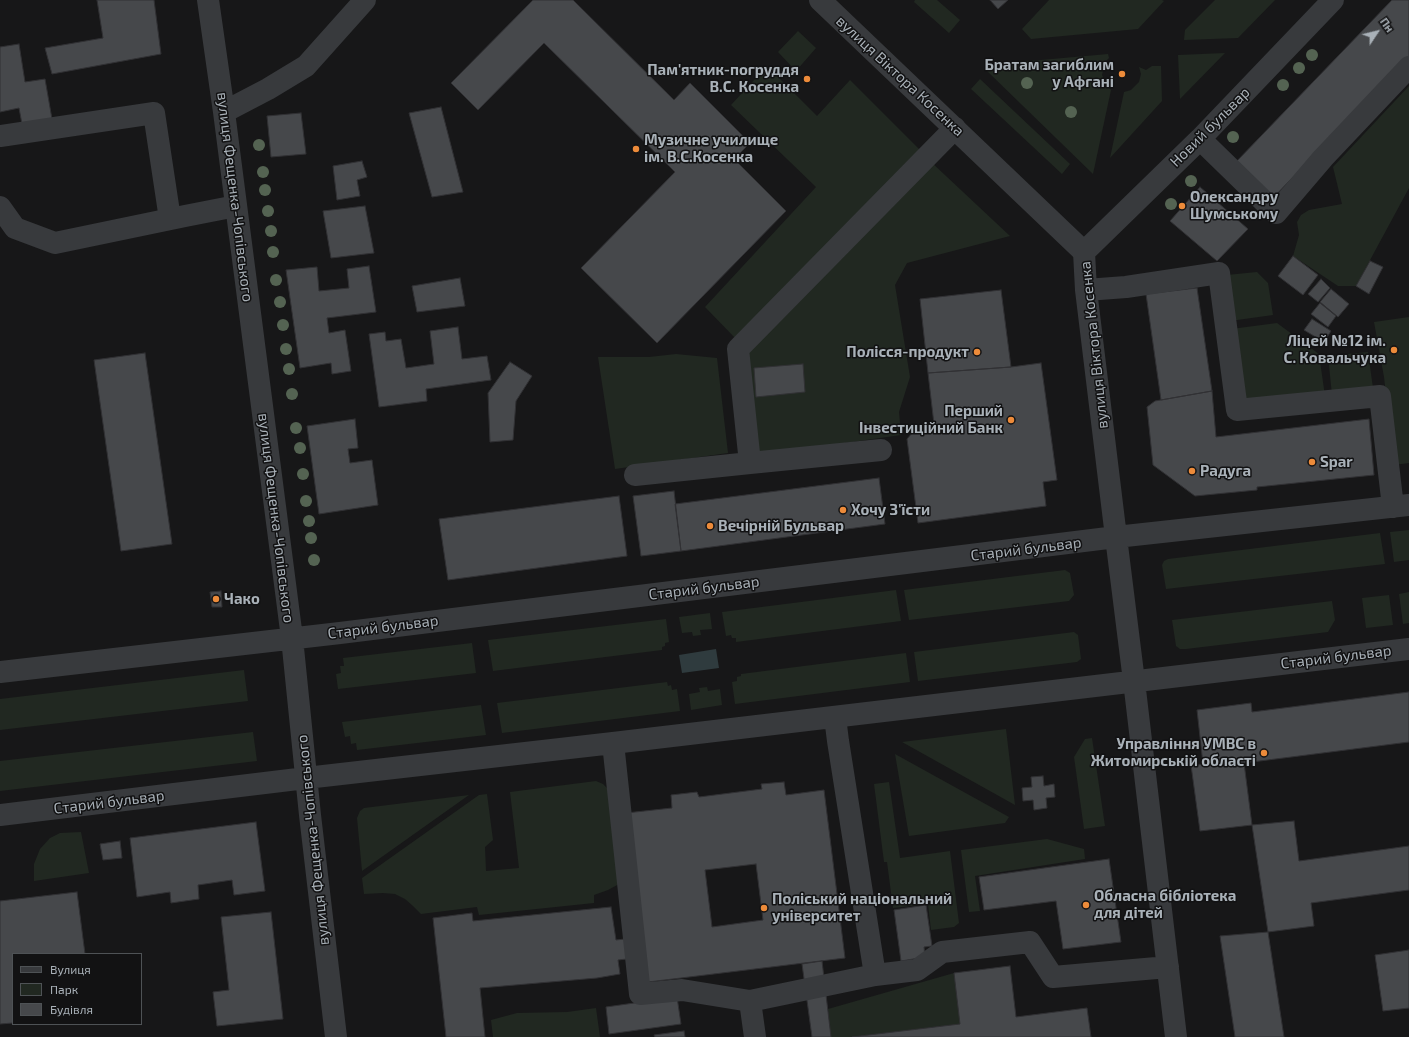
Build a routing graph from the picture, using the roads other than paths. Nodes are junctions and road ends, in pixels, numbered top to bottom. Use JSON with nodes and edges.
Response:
{"nodes":[{"id":1,"x":208,"y":0,"type":"edge"},
{"id":2,"x":366,"y":0,"type":"edge"},
{"id":3,"x":820,"y":0,"type":"edge"},
{"id":4,"x":1333,"y":0,"type":"edge"},
{"id":5,"x":1409,"y":67,"type":"edge"},
{"id":6,"x":224,"y":112,"type":"junction"},
{"id":7,"x":955,"y":128,"type":"junction"},
{"id":8,"x":0,"y":136,"type":"edge"},
{"id":9,"x":1200,"y":139,"type":"junction"},
{"id":10,"x":236,"y":206,"type":"junction"},
{"id":11,"x":0,"y":207,"type":"edge"},
{"id":12,"x":170,"y":219,"type":"junction"},
{"id":13,"x":1084,"y":252,"type":"junction"},
{"id":14,"x":1086,"y":290,"type":"junction"},
{"id":15,"x":881,"y":450,"type":"dead end"},
{"id":16,"x":750,"y":463,"type":"junction"},
{"id":17,"x":635,"y":475,"type":"dead end"},
{"id":18,"x":1401,"y":506,"type":"edge"},
{"id":19,"x":1116,"y":537,"type":"junction"},
{"id":20,"x":292,"y":638,"type":"junction"},
{"id":21,"x":1409,"y":649,"type":"edge"},
{"id":22,"x":0,"y":672,"type":"edge"},
{"id":23,"x":1134,"y":681,"type":"junction"},
{"id":24,"x":835,"y":717,"type":"junction"},
{"id":25,"x":613,"y":743,"type":"junction"},
{"id":26,"x":306,"y":778,"type":"junction"},
{"id":27,"x":0,"y":815,"type":"edge"},
{"id":28,"x":1168,"y":967,"type":"junction"},
{"id":29,"x":875,"y":975,"type":"junction"},
{"id":30,"x":750,"y":1001,"type":"junction"},
{"id":31,"x":336,"y":1037,"type":"edge"},
{"id":32,"x":755,"y":1037,"type":"edge"},
{"id":33,"x":1176,"y":1037,"type":"edge"}],
"edges":[{"from":1,"to":6,"type":"street","name":"вулиця Фещенка-Чопівського"},
{"from":2,"to":6,"type":"street"},
{"from":3,"to":7,"type":"street","name":"вулиця Віктора Косенка"},
{"from":4,"to":9,"type":"street","name":"Новий бульвар"},
{"from":5,"to":9,"type":"street"},
{"from":6,"to":10,"type":"street","name":"вулиця Фещенка-Чопівського"},
{"from":7,"to":13,"type":"street","name":"вулиця Віктора Косенка"},
{"from":7,"to":16,"type":"street"},
{"from":8,"to":12,"type":"street"},
{"from":9,"to":13,"type":"street","name":"Новий бульвар"},
{"from":10,"to":12,"type":"street"},
{"from":10,"to":20,"type":"street","name":"вулиця Фещенка-Чопівського"},
{"from":11,"to":12,"type":"street"},
{"from":13,"to":14,"type":"street","name":"вулиця Віктора Косенка"},
{"from":14,"to":18,"type":"street"},
{"from":14,"to":19,"type":"street","name":"вулиця Віктора Косенка"},
{"from":15,"to":16,"type":"street"},
{"from":16,"to":17,"type":"street"},
{"from":18,"to":19,"type":"street","name":"Старий бульвар"},
{"from":19,"to":20,"type":"street","name":"Старий бульвар"},
{"from":19,"to":23,"type":"street","name":"вулиця Віктора Косенка"},
{"from":20,"to":22,"type":"street","name":"Старий бульвар"},
{"from":20,"to":26,"type":"street","name":"вулиця Фещенка-Чопівського"},
{"from":21,"to":23,"type":"street","name":"Старий бульвар"},
{"from":23,"to":24,"type":"street","name":"Старий бульвар"},
{"from":23,"to":28,"type":"street","name":"вулиця Віктора Косенка"},
{"from":24,"to":25,"type":"street","name":"Старий бульвар"},
{"from":24,"to":29,"type":"street"},
{"from":25,"to":26,"type":"street","name":"Старий бульвар"},
{"from":25,"to":30,"type":"street"},
{"from":26,"to":27,"type":"street","name":"Старий бульвар"},
{"from":26,"to":31,"type":"street","name":"вулиця Фещенка-Чопівського"},
{"from":28,"to":29,"type":"street"},
{"from":28,"to":33,"type":"street","name":"вулиця Віктора Косенка"},
{"from":29,"to":30,"type":"street"},
{"from":30,"to":32,"type":"street"}]}
